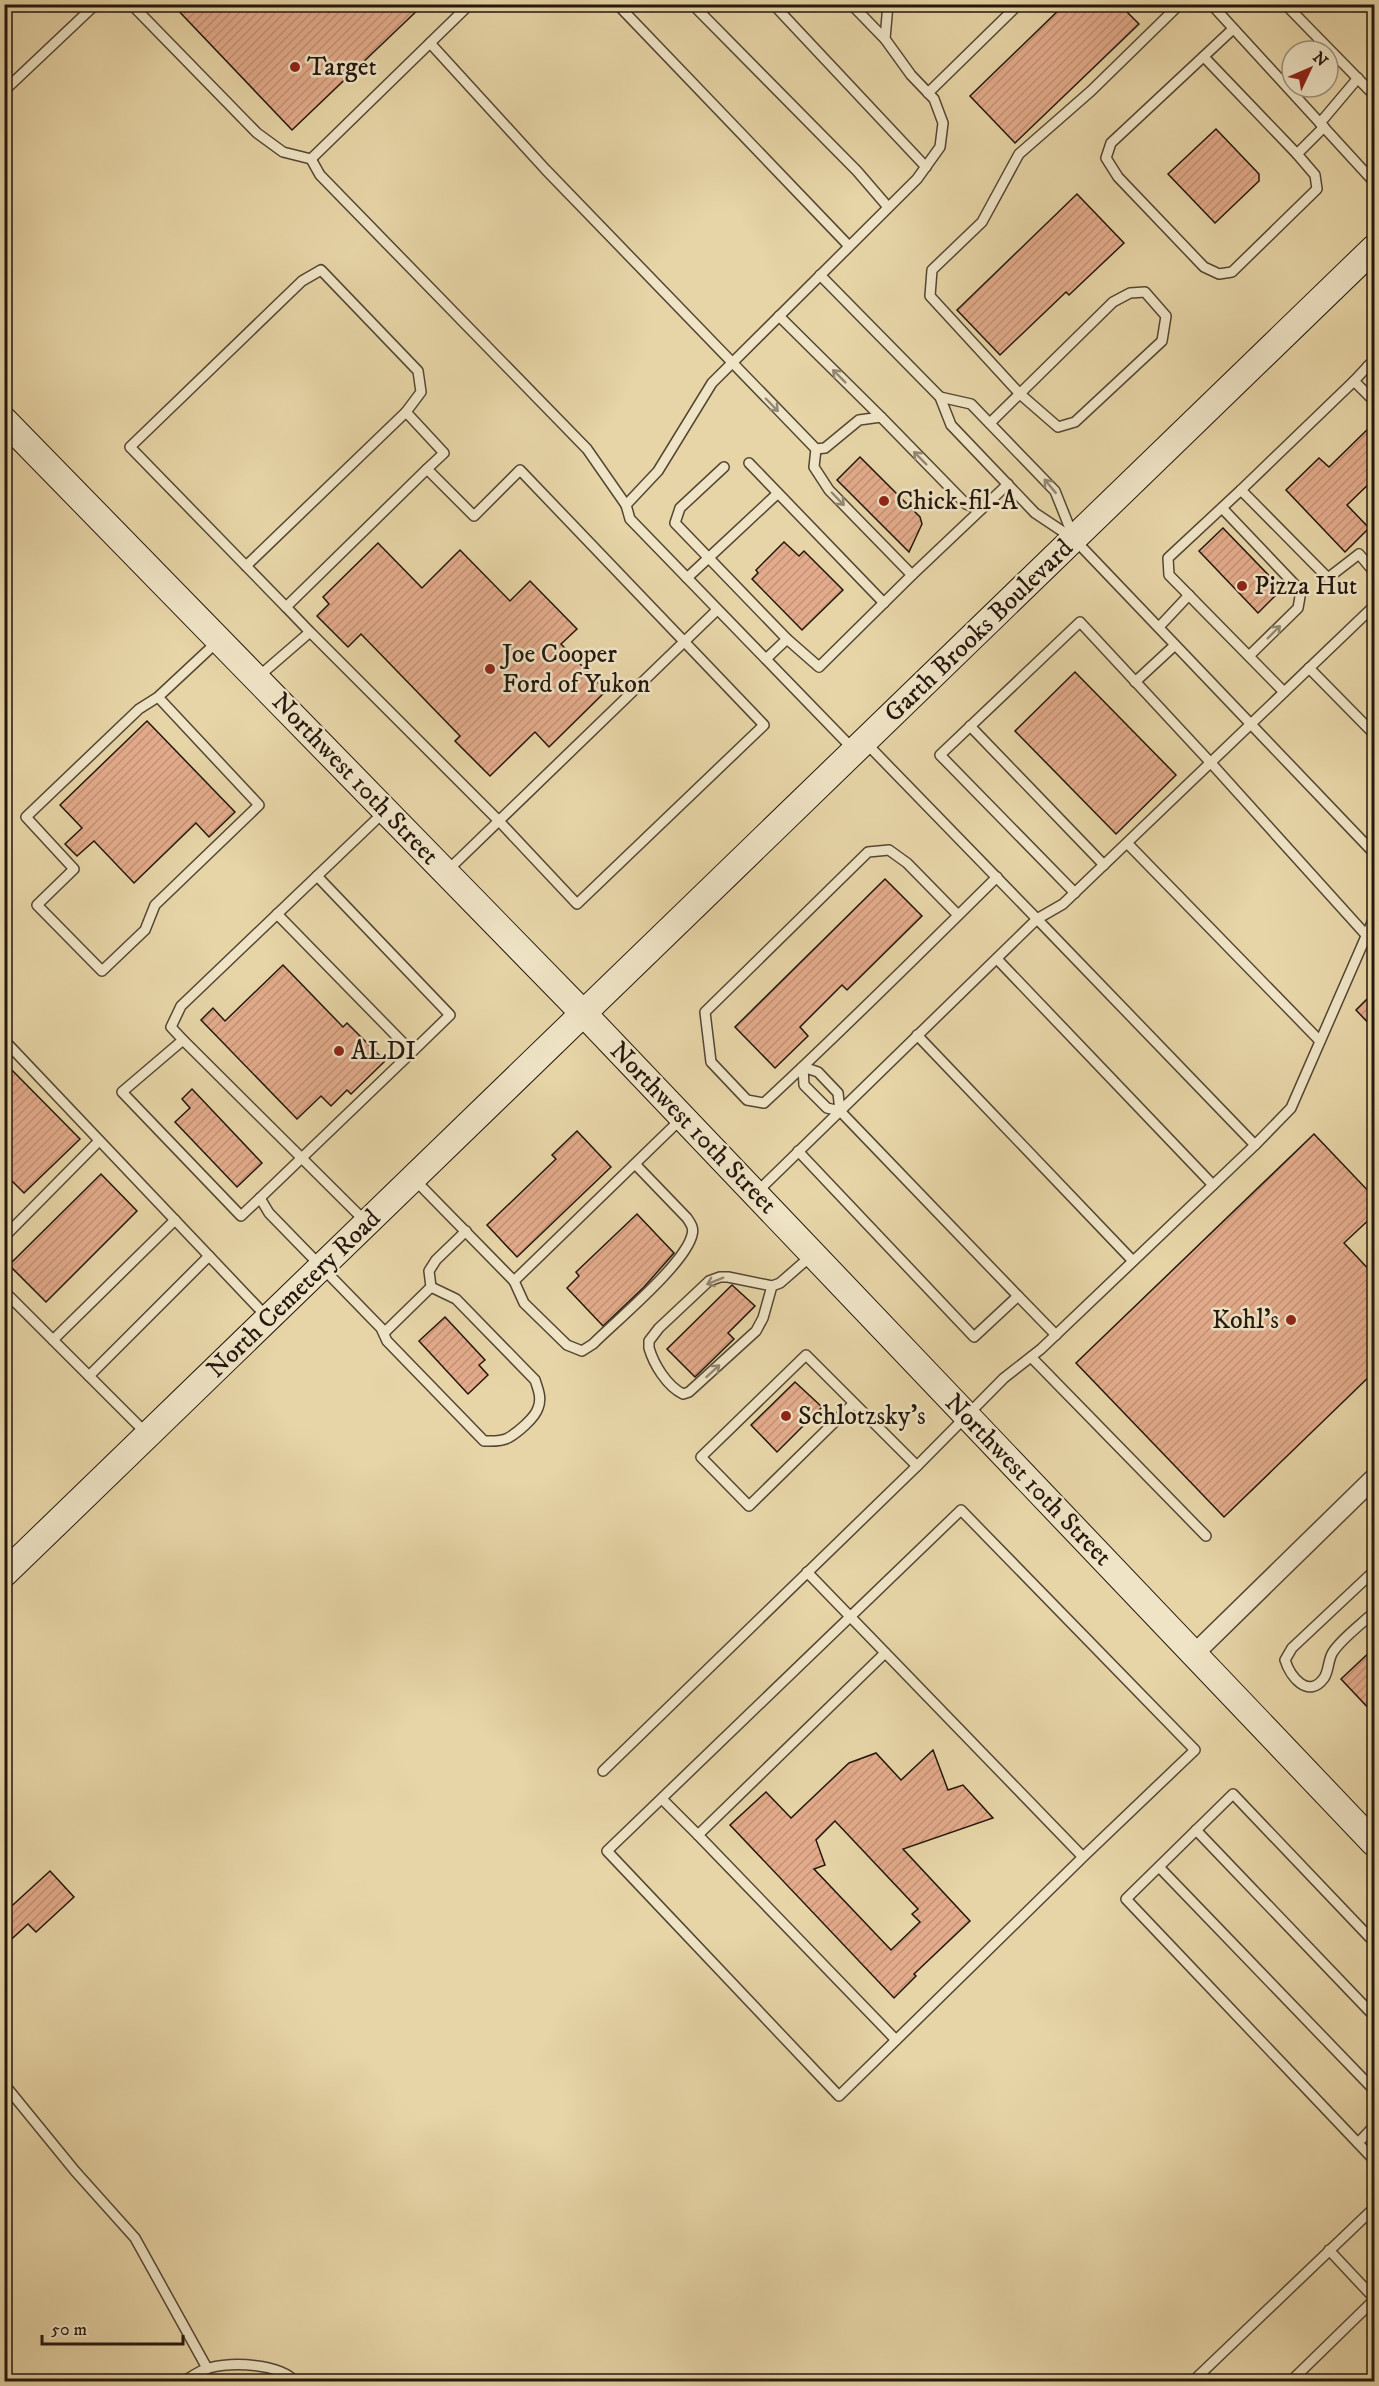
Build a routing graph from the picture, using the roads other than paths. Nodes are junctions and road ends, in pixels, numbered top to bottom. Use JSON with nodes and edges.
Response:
{"nodes":[{"id":1,"x":96,"y":4,"type":"edge"},
{"id":2,"x":129,"y":4,"type":"edge"},
{"id":3,"x":470,"y":4,"type":"edge"},
{"id":4,"x":617,"y":4,"type":"edge"},
{"id":5,"x":692,"y":4,"type":"edge"},
{"id":6,"x":773,"y":4,"type":"edge"},
{"id":7,"x":851,"y":4,"type":"edge"},
{"id":8,"x":888,"y":4,"type":"edge"},
{"id":9,"x":1019,"y":4,"type":"edge"},
{"id":10,"x":1180,"y":4,"type":"edge"},
{"id":11,"x":1211,"y":4,"type":"edge"},
{"id":12,"x":1285,"y":4,"type":"edge"},
{"id":13,"x":1233,"y":29,"type":"junction"},
{"id":14,"x":885,"y":39,"type":"junction"},
{"id":15,"x":430,"y":43,"type":"junction"},
{"id":16,"x":1204,"y":57,"type":"junction"},
{"id":17,"x":1358,"y":78,"type":"junction"},
{"id":18,"x":4,"y":92,"type":"edge"},
{"id":19,"x":928,"y":93,"type":"junction"},
{"id":20,"x":1374,"y":95,"type":"edge"},
{"id":21,"x":1322,"y":125,"type":"junction"},
{"id":22,"x":1296,"y":154,"type":"junction"},
{"id":23,"x":310,"y":159,"type":"junction"},
{"id":24,"x":926,"y":167,"type":"junction"},
{"id":25,"x":1374,"y":182,"type":"edge"},
{"id":26,"x":888,"y":207,"type":"junction"},
{"id":27,"x":849,"y":246,"type":"junction"},
{"id":28,"x":1374,"y":248,"type":"edge"},
{"id":29,"x":820,"y":275,"type":"junction"},
{"id":30,"x":779,"y":316,"type":"junction"},
{"id":31,"x":732,"y":362,"type":"junction"},
{"id":32,"x":1372,"y":366,"type":"edge"},
{"id":33,"x":1354,"y":381,"type":"junction"},
{"id":34,"x":1020,"y":394,"type":"junction"},
{"id":35,"x":940,"y":397,"type":"junction"},
{"id":36,"x":1374,"y":400,"type":"edge"},
{"id":37,"x":406,"y":412,"type":"junction"},
{"id":38,"x":881,"y":417,"type":"junction"},
{"id":39,"x":4,"y":420,"type":"edge"},
{"id":40,"x":990,"y":423,"type":"junction"},
{"id":41,"x":816,"y":449,"type":"junction"},
{"id":42,"x":749,"y":463,"type":"dead end"},
{"id":43,"x":724,"y":467,"type":"dead end"},
{"id":44,"x":427,"y":468,"type":"junction"},
{"id":45,"x":1008,"y":484,"type":"junction"},
{"id":46,"x":1241,"y":490,"type":"junction"},
{"id":47,"x":777,"y":494,"type":"junction"},
{"id":48,"x":626,"y":505,"type":"junction"},
{"id":49,"x":1222,"y":508,"type":"junction"},
{"id":50,"x":980,"y":510,"type":"junction"},
{"id":51,"x":1074,"y":539,"type":"junction"},
{"id":52,"x":709,"y":558,"type":"junction"},
{"id":53,"x":246,"y":566,"type":"junction"},
{"id":54,"x":1374,"y":572,"type":"edge"},
{"id":55,"x":912,"y":575,"type":"junction"},
{"id":56,"x":687,"y":578,"type":"junction"},
{"id":57,"x":1190,"y":596,"type":"junction"},
{"id":58,"x":884,"y":603,"type":"junction"},
{"id":59,"x":1374,"y":606,"type":"edge"},
{"id":60,"x":286,"y":607,"type":"junction"},
{"id":61,"x":717,"y":610,"type":"junction"},
{"id":62,"x":1159,"y":627,"type":"junction"},
{"id":63,"x":310,"y":632,"type":"junction"},
{"id":64,"x":787,"y":639,"type":"junction"},
{"id":65,"x":219,"y":640,"type":"junction"},
{"id":66,"x":684,"y":642,"type":"junction"},
{"id":67,"x":1175,"y":645,"type":"junction"},
{"id":68,"x":1249,"y":656,"type":"junction"},
{"id":69,"x":766,"y":659,"type":"junction"},
{"id":70,"x":1309,"y":668,"type":"junction"},
{"id":71,"x":256,"y":679,"type":"junction"},
{"id":72,"x":1135,"y":682,"type":"junction"},
{"id":73,"x":1284,"y":692,"type":"junction"},
{"id":74,"x":158,"y":698,"type":"junction"},
{"id":75,"x":1251,"y":724,"type":"junction"},
{"id":76,"x":970,"y":726,"type":"junction"},
{"id":77,"x":1374,"y":734,"type":"edge"},
{"id":78,"x":860,"y":747,"type":"junction"},
{"id":79,"x":1211,"y":763,"type":"junction"},
{"id":80,"x":386,"y":811,"type":"junction"},
{"id":81,"x":499,"y":821,"type":"junction"},
{"id":82,"x":1127,"y":843,"type":"junction"},
{"id":83,"x":1374,"y":853,"type":"edge"},
{"id":84,"x":1104,"y":865,"type":"junction"},
{"id":85,"x":446,"y":872,"type":"junction"},
{"id":86,"x":317,"y":876,"type":"junction"},
{"id":87,"x":997,"y":877,"type":"junction"},
{"id":88,"x":1075,"y":893,"type":"junction"},
{"id":89,"x":277,"y":914,"type":"junction"},
{"id":90,"x":958,"y":915,"type":"junction"},
{"id":91,"x":1374,"y":918,"type":"edge"},
{"id":92,"x":1037,"y":919,"type":"junction"},
{"id":93,"x":1366,"y":936,"type":"junction"},
{"id":94,"x":997,"y":959,"type":"junction"},
{"id":95,"x":584,"y":1014,"type":"junction"},
{"id":96,"x":917,"y":1035,"type":"junction"},
{"id":97,"x":4,"y":1040,"type":"edge"},
{"id":98,"x":183,"y":1040,"type":"junction"},
{"id":99,"x":1320,"y":1041,"type":"junction"},
{"id":100,"x":411,"y":1052,"type":"junction"},
{"id":101,"x":803,"y":1067,"type":"junction"},
{"id":102,"x":840,"y":1111,"type":"junction"},
{"id":103,"x":683,"y":1118,"type":"junction"},
{"id":104,"x":99,"y":1141,"type":"junction"},
{"id":105,"x":1255,"y":1145,"type":"junction"},
{"id":106,"x":798,"y":1151,"type":"junction"},
{"id":107,"x":301,"y":1160,"type":"junction"},
{"id":108,"x":634,"y":1164,"type":"junction"},
{"id":109,"x":414,"y":1179,"type":"junction"},
{"id":110,"x":1213,"y":1185,"type":"junction"},
{"id":111,"x":755,"y":1193,"type":"junction"},
{"id":112,"x":260,"y":1198,"type":"junction"},
{"id":113,"x":175,"y":1221,"type":"junction"},
{"id":114,"x":368,"y":1223,"type":"junction"},
{"id":115,"x":465,"y":1231,"type":"junction"},
{"id":116,"x":4,"y":1237,"type":"edge"},
{"id":117,"x":813,"y":1254,"type":"junction"},
{"id":118,"x":209,"y":1256,"type":"junction"},
{"id":119,"x":1133,"y":1261,"type":"junction"},
{"id":120,"x":322,"y":1267,"type":"junction"},
{"id":121,"x":514,"y":1281,"type":"junction"},
{"id":122,"x":772,"y":1286,"type":"junction"},
{"id":123,"x":431,"y":1287,"type":"junction"},
{"id":124,"x":4,"y":1291,"type":"edge"},
{"id":125,"x":1018,"y":1296,"type":"junction"},
{"id":126,"x":268,"y":1319,"type":"junction"},
{"id":127,"x":384,"y":1333,"type":"junction"},
{"id":128,"x":1056,"y":1335,"type":"junction"},
{"id":129,"x":53,"y":1340,"type":"junction"},
{"id":130,"x":1031,"y":1357,"type":"junction"},
{"id":131,"x":89,"y":1376,"type":"junction"},
{"id":132,"x":854,"y":1403,"type":"junction"},
{"id":133,"x":967,"y":1416,"type":"junction"},
{"id":134,"x":148,"y":1435,"type":"junction"},
{"id":135,"x":917,"y":1466,"type":"junction"},
{"id":136,"x":1374,"y":1478,"type":"edge"},
{"id":137,"x":1206,"y":1536,"type":"dead end"},
{"id":138,"x":1374,"y":1571,"type":"edge"},
{"id":139,"x":807,"y":1572,"type":"junction"},
{"id":140,"x":4,"y":1574,"type":"edge"},
{"id":141,"x":1374,"y":1612,"type":"edge"},
{"id":142,"x":850,"y":1617,"type":"junction"},
{"id":143,"x":885,"y":1653,"type":"junction"},
{"id":144,"x":1194,"y":1654,"type":"junction"},
{"id":145,"x":603,"y":1771,"type":"dead end"},
{"id":146,"x":662,"y":1799,"type":"junction"},
{"id":147,"x":1196,"y":1830,"type":"junction"},
{"id":148,"x":1369,"y":1833,"type":"edge"},
{"id":149,"x":698,"y":1835,"type":"junction"},
{"id":150,"x":1083,"y":1857,"type":"junction"},
{"id":151,"x":1159,"y":1867,"type":"junction"},
{"id":152,"x":1374,"y":1942,"type":"edge"},
{"id":153,"x":1374,"y":2016,"type":"edge"},
{"id":154,"x":896,"y":2040,"type":"junction"},
{"id":155,"x":4,"y":2084,"type":"edge"},
{"id":156,"x":1374,"y":2090,"type":"edge"},
{"id":157,"x":1374,"y":2126,"type":"edge"},
{"id":158,"x":1358,"y":2143,"type":"junction"},
{"id":159,"x":1374,"y":2160,"type":"edge"},
{"id":160,"x":1374,"y":2208,"type":"edge"},
{"id":161,"x":1329,"y":2250,"type":"junction"},
{"id":162,"x":1374,"y":2299,"type":"edge"},
{"id":163,"x":207,"y":2368,"type":"junction"},
{"id":164,"x":183,"y":2382,"type":"edge"},
{"id":165,"x":296,"y":2382,"type":"edge"},
{"id":166,"x":1192,"y":2382,"type":"edge"},
{"id":167,"x":1290,"y":2382,"type":"edge"}],
"edges":[{"from":1,"to":18,"type":"lane"},
{"from":2,"to":23,"type":"lane"},
{"from":3,"to":15,"type":"lane"},
{"from":4,"to":27,"type":"lane"},
{"from":5,"to":26,"type":"lane"},
{"from":6,"to":24,"type":"lane"},
{"from":7,"to":14,"type":"lane"},
{"from":8,"to":14,"type":"lane"},
{"from":9,"to":19,"type":"lane"},
{"from":10,"to":34,"type":"lane"},
{"from":11,"to":13,"type":"lane"},
{"from":12,"to":17,"type":"lane"},
{"from":13,"to":16,"type":"lane"},
{"from":13,"to":21,"type":"lane"},
{"from":14,"to":19,"type":"lane"},
{"from":15,"to":23,"type":"lane"},
{"from":15,"to":31,"type":"lane"},
{"from":16,"to":22,"type":"lane"},
{"from":16,"to":22,"type":"lane"},
{"from":17,"to":20,"type":"lane"},
{"from":17,"to":21,"type":"lane"},
{"from":19,"to":24,"type":"lane"},
{"from":21,"to":22,"type":"lane"},
{"from":21,"to":25,"type":"lane"},
{"from":23,"to":48,"type":"lane"},
{"from":24,"to":26,"type":"lane"},
{"from":26,"to":27,"type":"lane"},
{"from":27,"to":29,"type":"lane"},
{"from":28,"to":51,"type":"street","name":"Garth Brooks Boulevard"},
{"from":29,"to":30,"type":"lane"},
{"from":29,"to":35,"type":"lane"},
{"from":30,"to":31,"type":"lane"},
{"from":38,"to":30,"type":"lane","one_way":true},
{"from":31,"to":41,"type":"lane","one_way":true},
{"from":31,"to":48,"type":"lane"},
{"from":32,"to":33,"type":"lane"},
{"from":33,"to":36,"type":"lane"},
{"from":33,"to":46,"type":"lane"},
{"from":34,"to":34,"type":"lane"},
{"from":34,"to":40,"type":"lane"},
{"from":35,"to":40,"type":"lane"},
{"from":35,"to":45,"type":"lane"},
{"from":37,"to":44,"type":"lane"},
{"from":37,"to":53,"type":"lane"},
{"from":37,"to":53,"type":"lane"},
{"from":38,"to":41,"type":"lane"},
{"from":50,"to":38,"type":"lane","one_way":true},
{"from":39,"to":65,"type":"street","name":"Northwest 10th Street"},
{"from":51,"to":40,"type":"lane","one_way":true},
{"from":41,"to":55,"type":"lane","one_way":true},
{"from":42,"to":47,"type":"lane"},
{"from":43,"to":52,"type":"lane"},
{"from":44,"to":60,"type":"lane"},
{"from":44,"to":66,"type":"lane"},
{"from":45,"to":50,"type":"lane"},
{"from":45,"to":51,"type":"lane"},
{"from":46,"to":49,"type":"lane"},
{"from":46,"to":54,"type":"lane"},
{"from":47,"to":52,"type":"lane"},
{"from":47,"to":58,"type":"lane"},
{"from":48,"to":56,"type":"lane"},
{"from":49,"to":57,"type":"lane"},
{"from":68,"to":49,"type":"lane","one_way":true},
{"from":50,"to":55,"type":"lane"},
{"from":51,"to":62,"type":"lane"},
{"from":51,"to":78,"type":"street","name":"Garth Brooks Boulevard"},
{"from":52,"to":56,"type":"lane"},
{"from":52,"to":64,"type":"lane"},
{"from":53,"to":60,"type":"lane"},
{"from":55,"to":58,"type":"lane"},
{"from":56,"to":61,"type":"lane"},
{"from":57,"to":62,"type":"lane"},
{"from":57,"to":68,"type":"lane"},
{"from":58,"to":64,"type":"lane"},
{"from":59,"to":70,"type":"lane"},
{"from":60,"to":63,"type":"lane"},
{"from":61,"to":66,"type":"lane"},
{"from":61,"to":69,"type":"lane"},
{"from":62,"to":67,"type":"lane"},
{"from":63,"to":71,"type":"lane"},
{"from":63,"to":81,"type":"lane"},
{"from":64,"to":69,"type":"lane"},
{"from":65,"to":71,"type":"street","name":"Northwest 10th Street"},
{"from":65,"to":74,"type":"lane"},
{"from":66,"to":81,"type":"lane"},
{"from":66,"to":81,"type":"lane"},
{"from":67,"to":72,"type":"lane"},
{"from":67,"to":75,"type":"lane"},
{"from":68,"to":73,"type":"lane"},
{"from":69,"to":78,"type":"lane"},
{"from":70,"to":73,"type":"lane"},
{"from":70,"to":77,"type":"lane"},
{"from":71,"to":80,"type":"street","name":"Northwest 10th Street"},
{"from":72,"to":76,"type":"lane"},
{"from":72,"to":79,"type":"lane"},
{"from":73,"to":75,"type":"lane"},
{"from":74,"to":74,"type":"lane"},
{"from":75,"to":79,"type":"lane"},
{"from":75,"to":83,"type":"lane"},
{"from":76,"to":84,"type":"lane"},
{"from":76,"to":88,"type":"lane"},
{"from":78,"to":87,"type":"lane"},
{"from":78,"to":95,"type":"street","name":"Garth Brooks Boulevard"},
{"from":79,"to":82,"type":"lane"},
{"from":79,"to":93,"type":"lane"},
{"from":80,"to":85,"type":"street","name":"Northwest 10th Street"},
{"from":80,"to":86,"type":"lane"},
{"from":81,"to":85,"type":"lane"},
{"from":82,"to":84,"type":"lane"},
{"from":82,"to":99,"type":"lane"},
{"from":84,"to":88,"type":"lane"},
{"from":85,"to":95,"type":"street","name":"Northwest 10th Street"},
{"from":86,"to":89,"type":"lane"},
{"from":86,"to":100,"type":"lane"},
{"from":87,"to":90,"type":"lane"},
{"from":87,"to":92,"type":"lane"},
{"from":88,"to":92,"type":"lane"},
{"from":89,"to":98,"type":"lane"},
{"from":89,"to":100,"type":"lane"},
{"from":90,"to":101,"type":"lane"},
{"from":90,"to":101,"type":"lane"},
{"from":91,"to":93,"type":"lane"},
{"from":92,"to":94,"type":"lane"},
{"from":92,"to":105,"type":"lane"},
{"from":93,"to":99,"type":"lane"},
{"from":94,"to":96,"type":"lane"},
{"from":94,"to":110,"type":"lane"},
{"from":95,"to":103,"type":"street","name":"Northwest 10th Street"},
{"from":95,"to":109,"type":"street","name":"North Cemetery Road"},
{"from":96,"to":102,"type":"lane"},
{"from":96,"to":119,"type":"lane"},
{"from":97,"to":104,"type":"lane"},
{"from":98,"to":107,"type":"lane"},
{"from":98,"to":112,"type":"lane"},
{"from":99,"to":105,"type":"lane"},
{"from":100,"to":107,"type":"lane"},
{"from":101,"to":102,"type":"lane"},
{"from":101,"to":102,"type":"lane"},
{"from":102,"to":106,"type":"lane"},
{"from":102,"to":125,"type":"lane"},
{"from":103,"to":108,"type":"lane"},
{"from":103,"to":111,"type":"street","name":"Northwest 10th Street"},
{"from":104,"to":113,"type":"lane"},
{"from":104,"to":116,"type":"lane"},
{"from":105,"to":110,"type":"lane"},
{"from":106,"to":111,"type":"lane"},
{"from":106,"to":125,"type":"lane"},
{"from":107,"to":112,"type":"lane"},
{"from":107,"to":114,"type":"lane"},
{"from":108,"to":121,"type":"lane"},
{"from":108,"to":121,"type":"lane"},
{"from":109,"to":114,"type":"street","name":"North Cemetery Road"},
{"from":109,"to":115,"type":"lane"},
{"from":110,"to":119,"type":"lane"},
{"from":111,"to":117,"type":"street","name":"Northwest 10th Street"},
{"from":112,"to":120,"type":"lane"},
{"from":113,"to":118,"type":"lane"},
{"from":113,"to":129,"type":"lane"},
{"from":114,"to":120,"type":"street","name":"North Cemetery Road"},
{"from":115,"to":121,"type":"lane"},
{"from":115,"to":123,"type":"lane"},
{"from":117,"to":122,"type":"lane"},
{"from":117,"to":133,"type":"street","name":"Northwest 10th Street"},
{"from":118,"to":126,"type":"lane"},
{"from":118,"to":131,"type":"lane"},
{"from":119,"to":128,"type":"lane"},
{"from":120,"to":126,"type":"street","name":"North Cemetery Road"},
{"from":120,"to":127,"type":"lane"},
{"from":122,"to":122,"type":"lane","one_way":true},
{"from":123,"to":127,"type":"lane"},
{"from":123,"to":127,"type":"lane"},
{"from":124,"to":129,"type":"lane"},
{"from":125,"to":128,"type":"lane"},
{"from":126,"to":134,"type":"street","name":"North Cemetery Road"},
{"from":128,"to":130,"type":"lane"},
{"from":129,"to":131,"type":"lane"},
{"from":130,"to":133,"type":"lane"},
{"from":130,"to":137,"type":"lane"},
{"from":131,"to":134,"type":"lane"},
{"from":132,"to":132,"type":"lane"},
{"from":132,"to":135,"type":"lane"},
{"from":133,"to":135,"type":"lane"},
{"from":133,"to":144,"type":"street","name":"Northwest 10th Street"},
{"from":134,"to":140,"type":"street","name":"North Cemetery Road"},
{"from":135,"to":139,"type":"lane"},
{"from":136,"to":144,"type":"street"},
{"from":138,"to":141,"type":"lane"},
{"from":139,"to":142,"type":"lane"},
{"from":139,"to":145,"type":"lane"},
{"from":142,"to":143,"type":"lane"},
{"from":142,"to":146,"type":"lane"},
{"from":142,"to":150,"type":"lane"},
{"from":143,"to":149,"type":"lane"},
{"from":143,"to":150,"type":"lane"},
{"from":144,"to":148,"type":"street","name":"Northwest 10th Street"},
{"from":146,"to":149,"type":"lane"},
{"from":146,"to":154,"type":"lane"},
{"from":147,"to":151,"type":"lane"},
{"from":147,"to":152,"type":"lane"},
{"from":147,"to":153,"type":"lane"},
{"from":149,"to":154,"type":"lane"},
{"from":150,"to":154,"type":"lane"},
{"from":151,"to":156,"type":"lane"},
{"from":151,"to":158,"type":"lane"},
{"from":155,"to":163,"type":"lane"},
{"from":157,"to":158,"type":"lane"},
{"from":158,"to":159,"type":"lane"},
{"from":160,"to":161,"type":"lane"},
{"from":161,"to":162,"type":"lane"},
{"from":161,"to":166,"type":"lane"},
{"from":162,"to":167,"type":"lane"},
{"from":163,"to":164,"type":"lane"},
{"from":163,"to":165,"type":"lane"}]}
